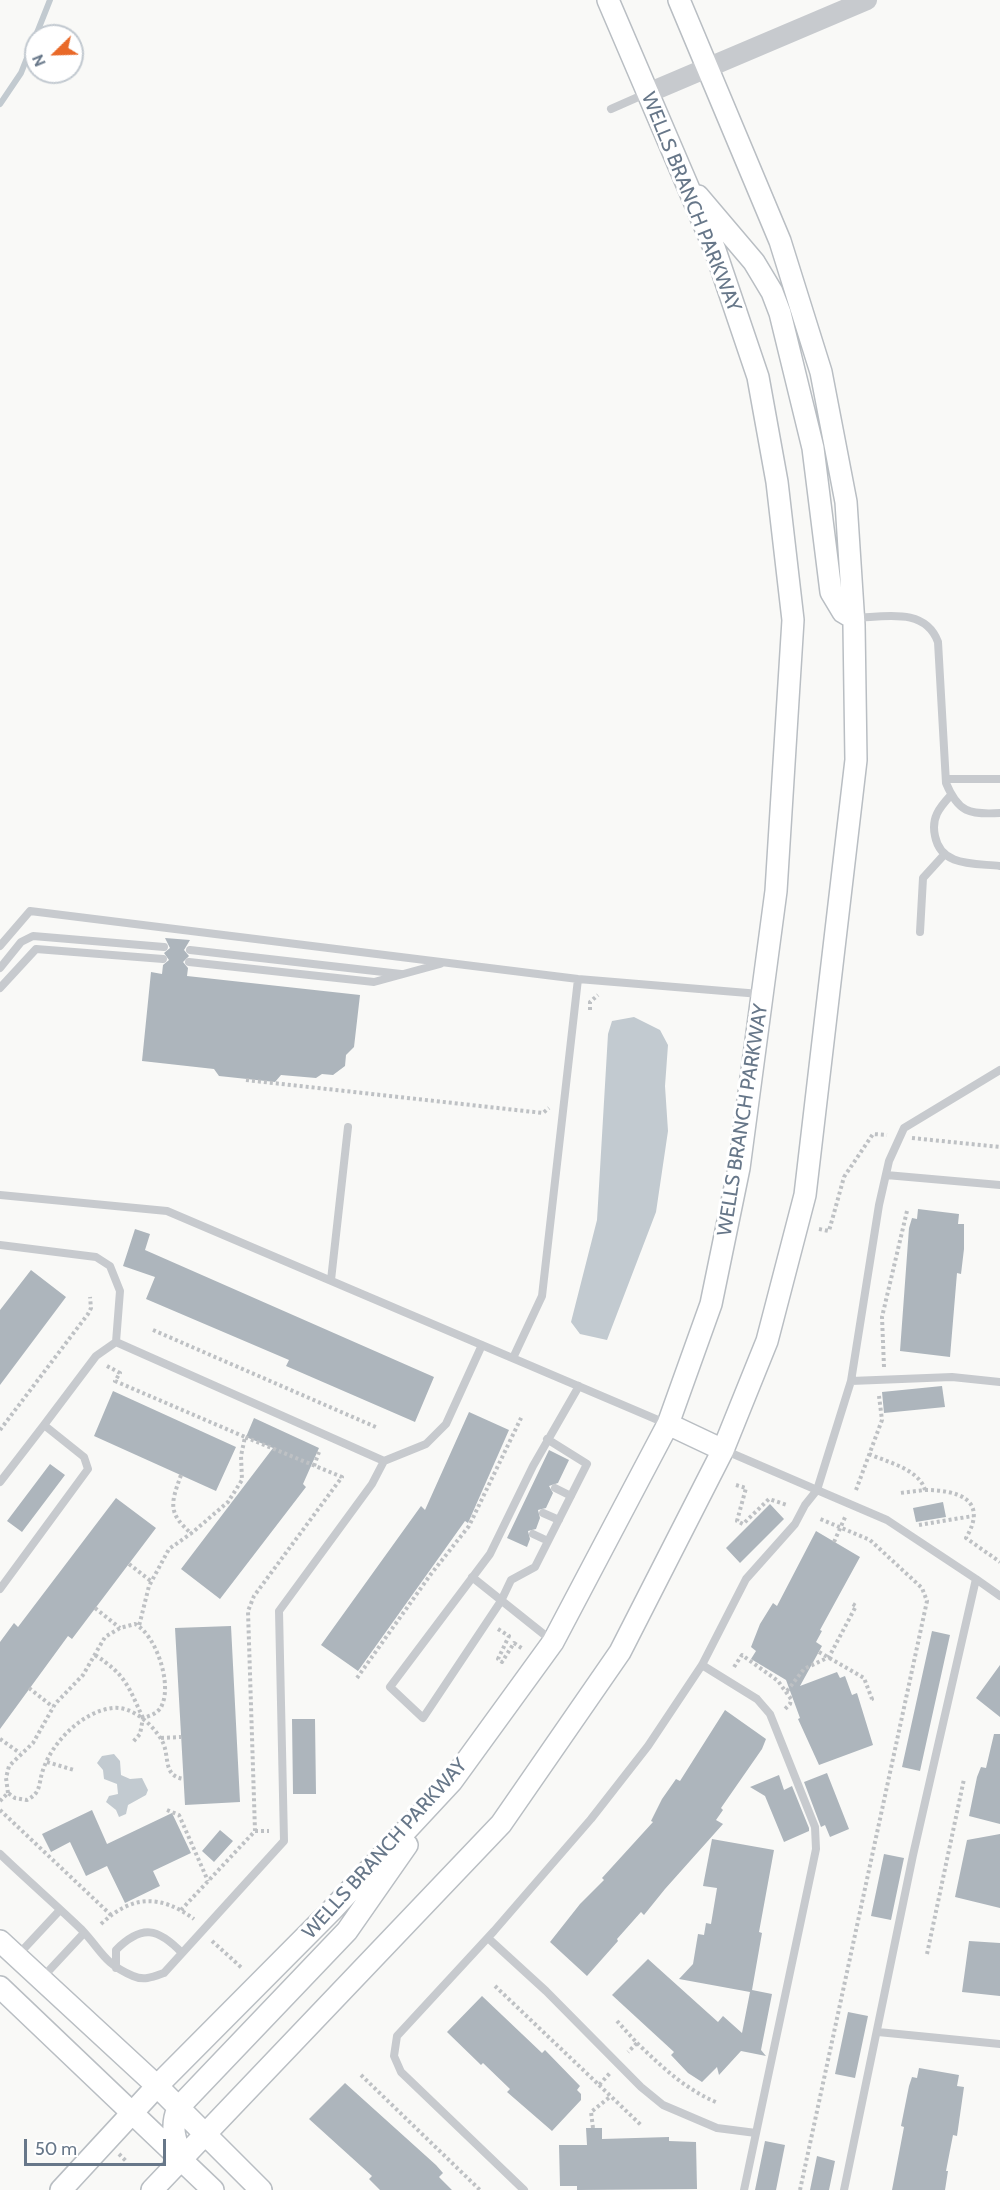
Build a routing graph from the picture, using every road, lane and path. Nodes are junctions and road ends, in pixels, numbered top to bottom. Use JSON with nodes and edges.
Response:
{"nodes":[{"id":1,"x":608,"y":0,"type":"edge"},
{"id":2,"x":679,"y":0,"type":"edge"},
{"id":3,"x":867,"y":0,"type":"edge"},
{"id":4,"x":708,"y":67,"type":"junction"},
{"id":5,"x":648,"y":93,"type":"junction"},
{"id":6,"x":611,"y":109,"type":"dead end"},
{"id":7,"x":687,"y":185,"type":"junction"},
{"id":8,"x":854,"y":618,"type":"junction"},
{"id":9,"x":945,"y":779,"type":"junction"},
{"id":10,"x":1000,"y":779,"type":"edge"},
{"id":11,"x":951,"y":795,"type":"junction"},
{"id":12,"x":1000,"y":813,"type":"edge"},
{"id":13,"x":943,"y":856,"type":"junction"},
{"id":14,"x":1000,"y":866,"type":"edge"},
{"id":15,"x":920,"y":932,"type":"dead end"},
{"id":16,"x":0,"y":946,"type":"edge"},
{"id":17,"x":164,"y":947,"type":"dead end"},
{"id":18,"x":190,"y":950,"type":"dead end"},
{"id":19,"x":163,"y":959,"type":"dead end"},
{"id":20,"x":189,"y":962,"type":"dead end"},
{"id":21,"x":444,"y":963,"type":"junction"},
{"id":22,"x":0,"y":968,"type":"edge"},
{"id":23,"x":405,"y":975,"type":"junction"},
{"id":24,"x":579,"y":979,"type":"junction"},
{"id":25,"x":0,"y":988,"type":"edge"},
{"id":26,"x":762,"y":994,"type":"junction"},
{"id":27,"x":1000,"y":1070,"type":"edge"},
{"id":28,"x":246,"y":1080,"type":"dead end"},
{"id":29,"x":551,"y":1102,"type":"dead end"},
{"id":30,"x":348,"y":1127,"type":"dead end"},
{"id":31,"x":886,"y":1175,"type":"junction"},
{"id":32,"x":1000,"y":1185,"type":"edge"},
{"id":33,"x":0,"y":1195,"type":"edge"},
{"id":34,"x":907,"y":1211,"type":"dead end"},
{"id":35,"x":0,"y":1245,"type":"edge"},
{"id":36,"x":331,"y":1280,"type":"junction"},
{"id":37,"x":90,"y":1297,"type":"dead end"},
{"id":38,"x":153,"y":1330,"type":"dead end"},
{"id":39,"x":116,"y":1342,"type":"junction"},
{"id":40,"x":482,"y":1345,"type":"junction"},
{"id":41,"x":513,"y":1358,"type":"junction"},
{"id":42,"x":107,"y":1366,"type":"dead end"},
{"id":43,"x":884,"y":1367,"type":"dead end"},
{"id":44,"x":851,"y":1381,"type":"junction"},
{"id":45,"x":1000,"y":1382,"type":"edge"},
{"id":46,"x":579,"y":1386,"type":"junction"},
{"id":47,"x":879,"y":1396,"type":"dead end"},
{"id":48,"x":522,"y":1416,"type":"dead end"},
{"id":49,"x":668,"y":1424,"type":"junction"},
{"id":50,"x":44,"y":1425,"type":"junction"},
{"id":51,"x":378,"y":1428,"type":"dead end"},
{"id":52,"x":0,"y":1430,"type":"edge"},
{"id":53,"x":245,"y":1437,"type":"junction"},
{"id":54,"x":548,"y":1439,"type":"junction"},
{"id":55,"x":723,"y":1450,"type":"junction"},
{"id":56,"x":319,"y":1452,"type":"dead end"},
{"id":57,"x":869,"y":1454,"type":"junction"},
{"id":58,"x":384,"y":1461,"type":"junction"},
{"id":59,"x":314,"y":1466,"type":"junction"},
{"id":60,"x":181,"y":1475,"type":"dead end"},
{"id":61,"x":0,"y":1482,"type":"edge"},
{"id":62,"x":736,"y":1485,"type":"dead end"},
{"id":63,"x":555,"y":1488,"type":"dead end"},
{"id":64,"x":856,"y":1490,"type":"dead end"},
{"id":65,"x":925,"y":1490,"type":"junction"},
{"id":66,"x":818,"y":1491,"type":"junction"},
{"id":67,"x":900,"y":1493,"type":"dead end"},
{"id":68,"x":571,"y":1496,"type":"junction"},
{"id":69,"x":787,"y":1505,"type":"dead end"},
{"id":70,"x":543,"y":1513,"type":"dead end"},
{"id":71,"x":846,"y":1514,"type":"dead end"},
{"id":72,"x":973,"y":1516,"type":"junction"},
{"id":73,"x":818,"y":1518,"type":"dead end"},
{"id":74,"x":559,"y":1520,"type":"junction"},
{"id":75,"x":919,"y":1525,"type":"dead end"},
{"id":76,"x":842,"y":1528,"type":"junction"},
{"id":77,"x":192,"y":1534,"type":"junction"},
{"id":78,"x":533,"y":1534,"type":"dead end"},
{"id":79,"x":548,"y":1541,"type":"junction"},
{"id":80,"x":834,"y":1542,"type":"dead end"},
{"id":81,"x":1000,"y":1562,"type":"edge"},
{"id":82,"x":129,"y":1564,"type":"dead end"},
{"id":83,"x":472,"y":1577,"type":"junction"},
{"id":84,"x":976,"y":1579,"type":"junction"},
{"id":85,"x":152,"y":1582,"type":"junction"},
{"id":86,"x":0,"y":1589,"type":"edge"},
{"id":87,"x":1000,"y":1596,"type":"edge"},
{"id":88,"x":501,"y":1601,"type":"junction"},
{"id":89,"x":850,"y":1603,"type":"dead end"},
{"id":90,"x":95,"y":1608,"type":"dead end"},
{"id":91,"x":139,"y":1626,"type":"junction"},
{"id":92,"x":493,"y":1626,"type":"dead end"},
{"id":93,"x":120,"y":1628,"type":"junction"},
{"id":94,"x":553,"y":1642,"type":"junction"},
{"id":95,"x":523,"y":1649,"type":"dead end"},
{"id":96,"x":819,"y":1652,"type":"dead end"},
{"id":97,"x":95,"y":1655,"type":"junction"},
{"id":98,"x":829,"y":1657,"type":"junction"},
{"id":99,"x":702,"y":1665,"type":"junction"},
{"id":100,"x":357,"y":1678,"type":"dead end"},
{"id":101,"x":29,"y":1688,"type":"dead end"},
{"id":102,"x":787,"y":1691,"type":"dead end"},
{"id":103,"x":869,"y":1700,"type":"dead end"},
{"id":104,"x":53,"y":1707,"type":"junction"},
{"id":105,"x":143,"y":1718,"type":"junction"},
{"id":106,"x":182,"y":1737,"type":"dead end"},
{"id":107,"x":0,"y":1738,"type":"edge"},
{"id":108,"x":161,"y":1738,"type":"junction"},
{"id":109,"x":132,"y":1743,"type":"dead end"},
{"id":110,"x":20,"y":1753,"type":"junction"},
{"id":111,"x":47,"y":1762,"type":"junction"},
{"id":112,"x":74,"y":1770,"type":"dead end"},
{"id":113,"x":184,"y":1779,"type":"dead end"},
{"id":114,"x":964,"y":1779,"type":"dead end"},
{"id":115,"x":452,"y":1781,"type":"junction"},
{"id":116,"x":8,"y":1793,"type":"junction"},
{"id":117,"x":0,"y":1801,"type":"edge"},
{"id":118,"x":0,"y":1810,"type":"edge"},
{"id":119,"x":167,"y":1810,"type":"dead end"},
{"id":120,"x":255,"y":1831,"type":"junction"},
{"id":121,"x":269,"y":1831,"type":"dead end"},
{"id":122,"x":0,"y":1854,"type":"edge"},
{"id":123,"x":208,"y":1881,"type":"junction"},
{"id":124,"x":60,"y":1910,"type":"junction"},
{"id":125,"x":181,"y":1910,"type":"junction"},
{"id":126,"x":111,"y":1915,"type":"junction"},
{"id":127,"x":194,"y":1919,"type":"dead end"},
{"id":128,"x":101,"y":1924,"type":"dead end"},
{"id":129,"x":84,"y":1932,"type":"junction"},
{"id":130,"x":488,"y":1938,"type":"junction"},
{"id":131,"x":0,"y":1941,"type":"edge"},
{"id":132,"x":212,"y":1941,"type":"dead end"},
{"id":133,"x":182,"y":1953,"type":"junction"},
{"id":134,"x":927,"y":1954,"type":"dead end"},
{"id":135,"x":17,"y":1957,"type":"junction"},
{"id":136,"x":116,"y":1968,"type":"junction"},
{"id":137,"x":243,"y":1969,"type":"dead end"},
{"id":138,"x":40,"y":1980,"type":"junction"},
{"id":139,"x":495,"y":1986,"type":"dead end"},
{"id":140,"x":0,"y":1987,"type":"edge"},
{"id":141,"x":617,"y":2021,"type":"dead end"},
{"id":142,"x":878,"y":2032,"type":"junction"},
{"id":143,"x":637,"y":2043,"type":"junction"},
{"id":144,"x":1000,"y":2044,"type":"edge"},
{"id":145,"x":628,"y":2052,"type":"dead end"},
{"id":146,"x":610,"y":2073,"type":"dead end"},
{"id":147,"x":362,"y":2075,"type":"dead end"},
{"id":148,"x":599,"y":2085,"type":"junction"},
{"id":149,"x":157,"y":2086,"type":"junction"},
{"id":150,"x":611,"y":2096,"type":"junction"},
{"id":151,"x":718,"y":2103,"type":"dead end"},
{"id":152,"x":178,"y":2108,"type":"junction"},
{"id":153,"x":134,"y":2112,"type":"junction"},
{"id":154,"x":642,"y":2126,"type":"dead end"},
{"id":155,"x":593,"y":2128,"type":"dead end"},
{"id":156,"x":756,"y":2133,"type":"junction"},
{"id":157,"x":204,"y":2135,"type":"junction"},
{"id":158,"x":118,"y":2154,"type":"dead end"},
{"id":159,"x":182,"y":2158,"type":"junction"},
{"id":160,"x":127,"y":2162,"type":"dead end"},
{"id":161,"x":61,"y":2190,"type":"edge"},
{"id":162,"x":152,"y":2190,"type":"edge"},
{"id":163,"x":213,"y":2190,"type":"edge"},
{"id":164,"x":261,"y":2190,"type":"edge"},
{"id":165,"x":480,"y":2190,"type":"edge"},
{"id":166,"x":524,"y":2190,"type":"edge"},
{"id":167,"x":744,"y":2190,"type":"edge"},
{"id":168,"x":800,"y":2190,"type":"edge"},
{"id":169,"x":844,"y":2190,"type":"edge"}],
"edges":[{"from":1,"to":5,"type":"main road","name":"WELLS BRANCH PARKWAY"},
{"from":2,"to":4,"type":"main road"},
{"from":3,"to":4,"type":"street"},
{"from":4,"to":5,"type":"street"},
{"from":4,"to":8,"type":"main road"},
{"from":5,"to":6,"type":"lane"},
{"from":5,"to":7,"type":"main road","name":"WELLS BRANCH PARKWAY"},
{"from":7,"to":8,"type":"main road"},
{"from":7,"to":26,"type":"main road","name":"WELLS BRANCH PARKWAY"},
{"from":8,"to":9,"type":"lane"},
{"from":8,"to":55,"type":"main road"},
{"from":9,"to":10,"type":"lane"},
{"from":9,"to":11,"type":"lane"},
{"from":11,"to":12,"type":"lane"},
{"from":11,"to":13,"type":"lane"},
{"from":13,"to":14,"type":"lane"},
{"from":13,"to":15,"type":"lane"},
{"from":16,"to":21,"type":"lane"},
{"from":17,"to":22,"type":"lane"},
{"from":18,"to":23,"type":"lane"},
{"from":19,"to":25,"type":"lane"},
{"from":20,"to":23,"type":"lane"},
{"from":21,"to":23,"type":"lane"},
{"from":21,"to":24,"type":"lane"},
{"from":24,"to":26,"type":"lane"},
{"from":24,"to":41,"type":"lane"},
{"from":26,"to":49,"type":"main road","name":"WELLS BRANCH PARKWAY"},
{"from":27,"to":31,"type":"lane"},
{"from":28,"to":29,"type":"path"},
{"from":30,"to":36,"type":"lane"},
{"from":31,"to":32,"type":"lane"},
{"from":31,"to":44,"type":"lane"},
{"from":33,"to":36,"type":"lane"},
{"from":34,"to":43,"type":"path"},
{"from":35,"to":39,"type":"lane"},
{"from":36,"to":40,"type":"lane"},
{"from":37,"to":52,"type":"path"},
{"from":38,"to":51,"type":"path"},
{"from":39,"to":50,"type":"lane"},
{"from":39,"to":58,"type":"lane"},
{"from":40,"to":41,"type":"lane"},
{"from":40,"to":58,"type":"lane"},
{"from":41,"to":46,"type":"lane"},
{"from":42,"to":53,"type":"path"},
{"from":44,"to":45,"type":"lane"},
{"from":44,"to":66,"type":"lane"},
{"from":46,"to":49,"type":"lane"},
{"from":46,"to":54,"type":"lane"},
{"from":47,"to":57,"type":"path"},
{"from":48,"to":100,"type":"path"},
{"from":49,"to":55,"type":"main road"},
{"from":49,"to":94,"type":"main road","name":"WELLS BRANCH PARKWAY"},
{"from":50,"to":61,"type":"lane"},
{"from":50,"to":86,"type":"lane"},
{"from":53,"to":59,"type":"path"},
{"from":53,"to":77,"type":"path"},
{"from":54,"to":68,"type":"lane"},
{"from":54,"to":83,"type":"lane"},
{"from":55,"to":66,"type":"lane"},
{"from":55,"to":157,"type":"main road"},
{"from":56,"to":59,"type":"path"},
{"from":57,"to":64,"type":"path"},
{"from":57,"to":65,"type":"path"},
{"from":58,"to":133,"type":"lane"},
{"from":59,"to":120,"type":"path"},
{"from":60,"to":77,"type":"path"},
{"from":62,"to":69,"type":"path"},
{"from":63,"to":68,"type":"lane"},
{"from":65,"to":67,"type":"path"},
{"from":65,"to":72,"type":"path"},
{"from":66,"to":84,"type":"lane"},
{"from":66,"to":99,"type":"lane"},
{"from":68,"to":74,"type":"lane"},
{"from":70,"to":74,"type":"lane"},
{"from":71,"to":76,"type":"path"},
{"from":72,"to":75,"type":"path"},
{"from":72,"to":81,"type":"path"},
{"from":73,"to":76,"type":"path"},
{"from":74,"to":79,"type":"lane"},
{"from":76,"to":80,"type":"path"},
{"from":76,"to":168,"type":"path"},
{"from":77,"to":85,"type":"path"},
{"from":78,"to":79,"type":"lane"},
{"from":79,"to":88,"type":"lane"},
{"from":82,"to":85,"type":"path"},
{"from":83,"to":88,"type":"lane"},
{"from":83,"to":88,"type":"lane"},
{"from":84,"to":87,"type":"lane"},
{"from":84,"to":142,"type":"lane"},
{"from":85,"to":91,"type":"path"},
{"from":88,"to":94,"type":"lane"},
{"from":89,"to":98,"type":"path"},
{"from":90,"to":93,"type":"path"},
{"from":91,"to":93,"type":"path"},
{"from":91,"to":105,"type":"path"},
{"from":92,"to":95,"type":"path"},
{"from":93,"to":97,"type":"path"},
{"from":94,"to":115,"type":"main road","name":"WELLS BRANCH PARKWAY"},
{"from":96,"to":98,"type":"path"},
{"from":97,"to":104,"type":"path"},
{"from":97,"to":105,"type":"path"},
{"from":98,"to":102,"type":"path"},
{"from":98,"to":103,"type":"path"},
{"from":99,"to":130,"type":"lane"},
{"from":99,"to":156,"type":"lane"},
{"from":101,"to":104,"type":"path"},
{"from":104,"to":110,"type":"path"},
{"from":105,"to":108,"type":"path"},
{"from":105,"to":109,"type":"path"},
{"from":105,"to":111,"type":"path"},
{"from":106,"to":108,"type":"path"},
{"from":107,"to":110,"type":"path"},
{"from":108,"to":113,"type":"path"},
{"from":110,"to":116,"type":"path"},
{"from":111,"to":112,"type":"path"},
{"from":111,"to":116,"type":"path"},
{"from":114,"to":134,"type":"path"},
{"from":115,"to":149,"type":"main road","name":"WELLS BRANCH PARKWAY"},
{"from":115,"to":152,"type":"main road"},
{"from":116,"to":117,"type":"path"},
{"from":118,"to":126,"type":"path"},
{"from":119,"to":123,"type":"path"},
{"from":120,"to":121,"type":"path"},
{"from":120,"to":123,"type":"path"},
{"from":122,"to":124,"type":"lane"},
{"from":123,"to":125,"type":"path"},
{"from":124,"to":129,"type":"lane"},
{"from":124,"to":135,"type":"lane"},
{"from":125,"to":126,"type":"path"},
{"from":125,"to":127,"type":"path"},
{"from":126,"to":128,"type":"path"},
{"from":129,"to":136,"type":"lane"},
{"from":129,"to":138,"type":"lane"},
{"from":130,"to":156,"type":"lane"},
{"from":130,"to":166,"type":"lane"},
{"from":131,"to":135,"type":"main road"},
{"from":132,"to":137,"type":"path"},
{"from":133,"to":136,"type":"lane"},
{"from":133,"to":136,"type":"lane"},
{"from":135,"to":138,"type":"main road"},
{"from":138,"to":149,"type":"main road"},
{"from":139,"to":148,"type":"path"},
{"from":140,"to":153,"type":"main road"},
{"from":141,"to":143,"type":"path"},
{"from":142,"to":144,"type":"lane"},
{"from":142,"to":169,"type":"lane"},
{"from":143,"to":145,"type":"path"},
{"from":143,"to":151,"type":"path"},
{"from":146,"to":148,"type":"path"},
{"from":147,"to":165,"type":"path"},
{"from":148,"to":150,"type":"path"},
{"from":149,"to":152,"type":"main road"},
{"from":149,"to":153,"type":"main road","name":"WELLS BRANCH PARKWAY"},
{"from":150,"to":154,"type":"path"},
{"from":150,"to":155,"type":"path"},
{"from":152,"to":157,"type":"main road"},
{"from":152,"to":159,"type":"main road"},
{"from":153,"to":159,"type":"main road"},
{"from":153,"to":161,"type":"main road","name":"WELLS BRANCH PARKWAY"},
{"from":156,"to":167,"type":"lane"},
{"from":157,"to":159,"type":"main road"},
{"from":157,"to":164,"type":"main road"},
{"from":158,"to":160,"type":"path"},
{"from":159,"to":162,"type":"main road"},
{"from":159,"to":163,"type":"main road"}]}
